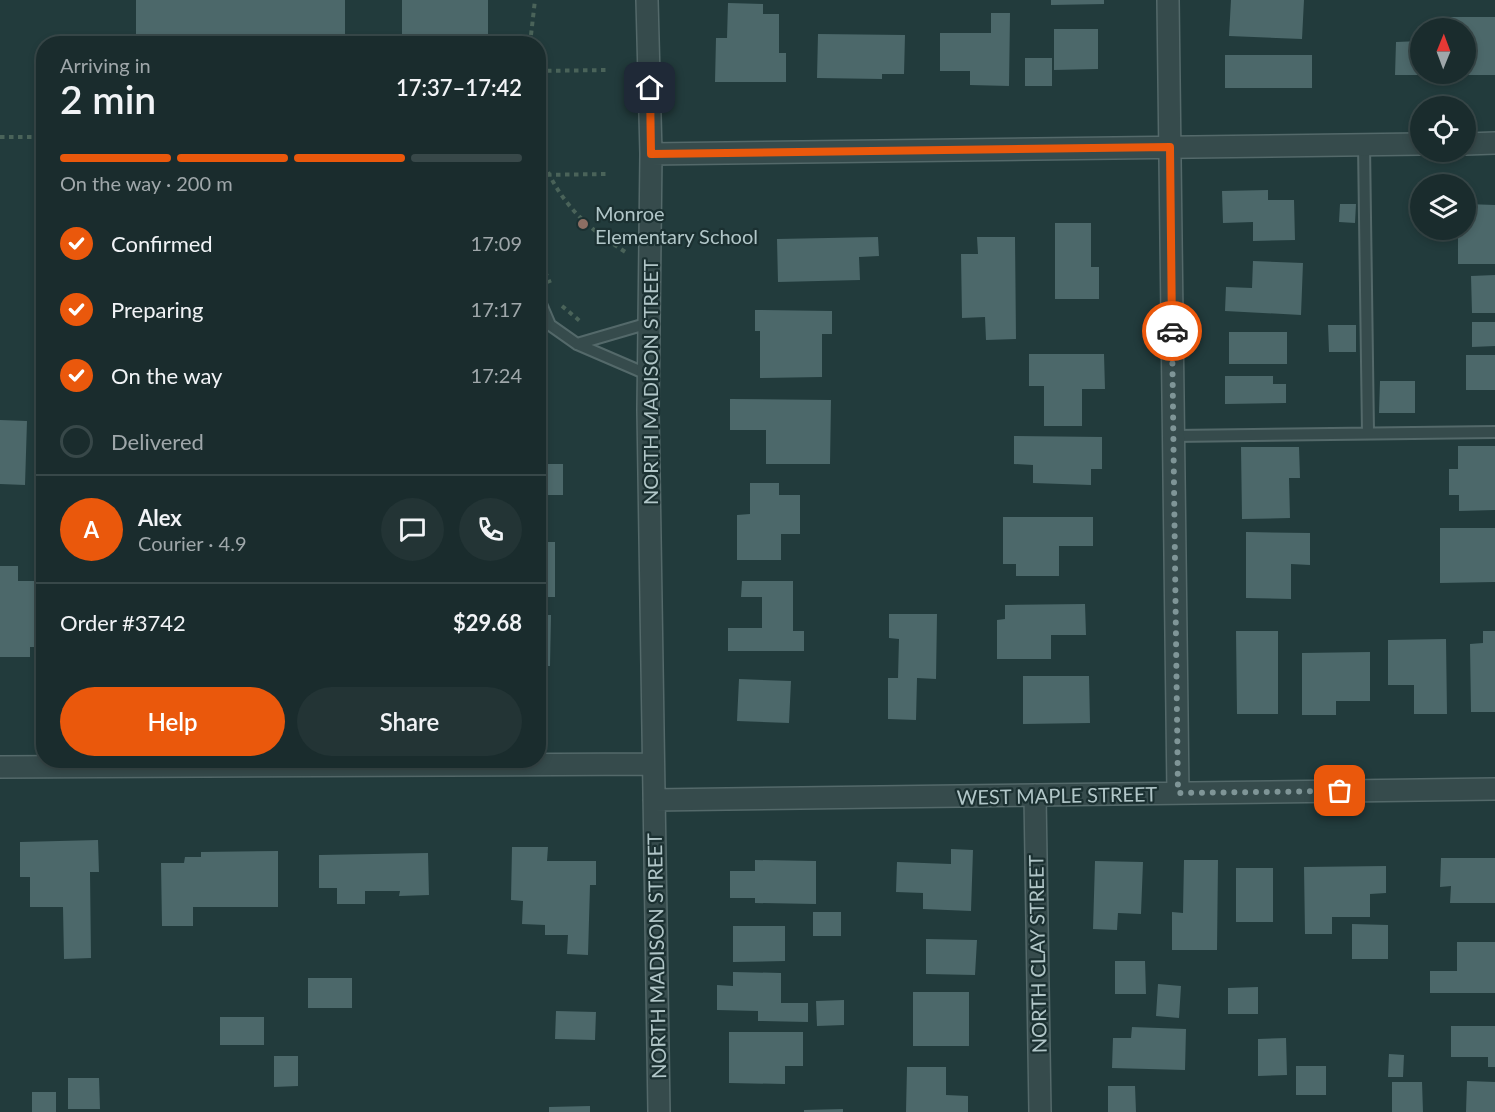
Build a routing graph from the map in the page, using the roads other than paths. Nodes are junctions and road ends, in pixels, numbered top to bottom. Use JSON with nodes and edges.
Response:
{"nodes":[{"id":1,"x":647,"y":0,"type":"edge"},
{"id":2,"x":1168,"y":0,"type":"edge"},
{"id":3,"x":1495,"y":143,"type":"edge"},
{"id":4,"x":1410,"y":144,"type":"edge"},
{"id":5,"x":1476,"y":144,"type":"edge"},
{"id":6,"x":1364,"y":145,"type":"junction"},
{"id":7,"x":1170,"y":147,"type":"junction"},
{"id":8,"x":651,"y":154,"type":"junction"},
{"id":9,"x":649,"y":322,"type":"junction"},
{"id":10,"x":546,"y":326,"type":"edge"},
{"id":11,"x":577,"y":344,"type":"junction"},
{"id":12,"x":649,"y":375,"type":"junction"},
{"id":13,"x":1495,"y":432,"type":"edge"},
{"id":14,"x":1368,"y":434,"type":"junction"},
{"id":15,"x":1174,"y":436,"type":"junction"},
{"id":16,"x":546,"y":764,"type":"edge"},
{"id":17,"x":653,"y":764,"type":"junction"},
{"id":18,"x":0,"y":767,"type":"edge"},
{"id":19,"x":36,"y":767,"type":"edge"},
{"id":20,"x":1495,"y":789,"type":"edge"},
{"id":21,"x":1178,"y":793,"type":"junction"},
{"id":22,"x":1035,"y":795,"type":"junction"},
{"id":23,"x":654,"y":800,"type":"junction"},
{"id":24,"x":659,"y":1112,"type":"edge"},
{"id":25,"x":1040,"y":1112,"type":"edge"}],
"edges":[{"from":1,"to":8,"type":"street","name":"NORTH MADISON STREET"},
{"from":2,"to":7,"type":"street"},
{"from":3,"to":5,"type":"street"},
{"from":4,"to":6,"type":"street"},
{"from":6,"to":7,"type":"street"},
{"from":6,"to":14,"type":"lane"},
{"from":7,"to":8,"type":"street"},
{"from":7,"to":15,"type":"street"},
{"from":8,"to":9,"type":"street","name":"NORTH MADISON STREET"},
{"from":9,"to":11,"type":"lane"},
{"from":9,"to":12,"type":"street","name":"NORTH MADISON STREET"},
{"from":10,"to":11,"type":"lane"},
{"from":11,"to":12,"type":"lane"},
{"from":12,"to":17,"type":"street","name":"NORTH MADISON STREET"},
{"from":13,"to":14,"type":"lane"},
{"from":14,"to":15,"type":"lane"},
{"from":15,"to":21,"type":"street"},
{"from":16,"to":17,"type":"street"},
{"from":17,"to":23,"type":"street","name":"NORTH MADISON STREET"},
{"from":18,"to":19,"type":"street"},
{"from":20,"to":21,"type":"street","name":"WEST MAPLE STREET"},
{"from":21,"to":22,"type":"street","name":"WEST MAPLE STREET"},
{"from":22,"to":23,"type":"street","name":"WEST MAPLE STREET"},
{"from":22,"to":25,"type":"street","name":"NORTH CLAY STREET"},
{"from":23,"to":24,"type":"street","name":"NORTH MADISON STREET"}]}
